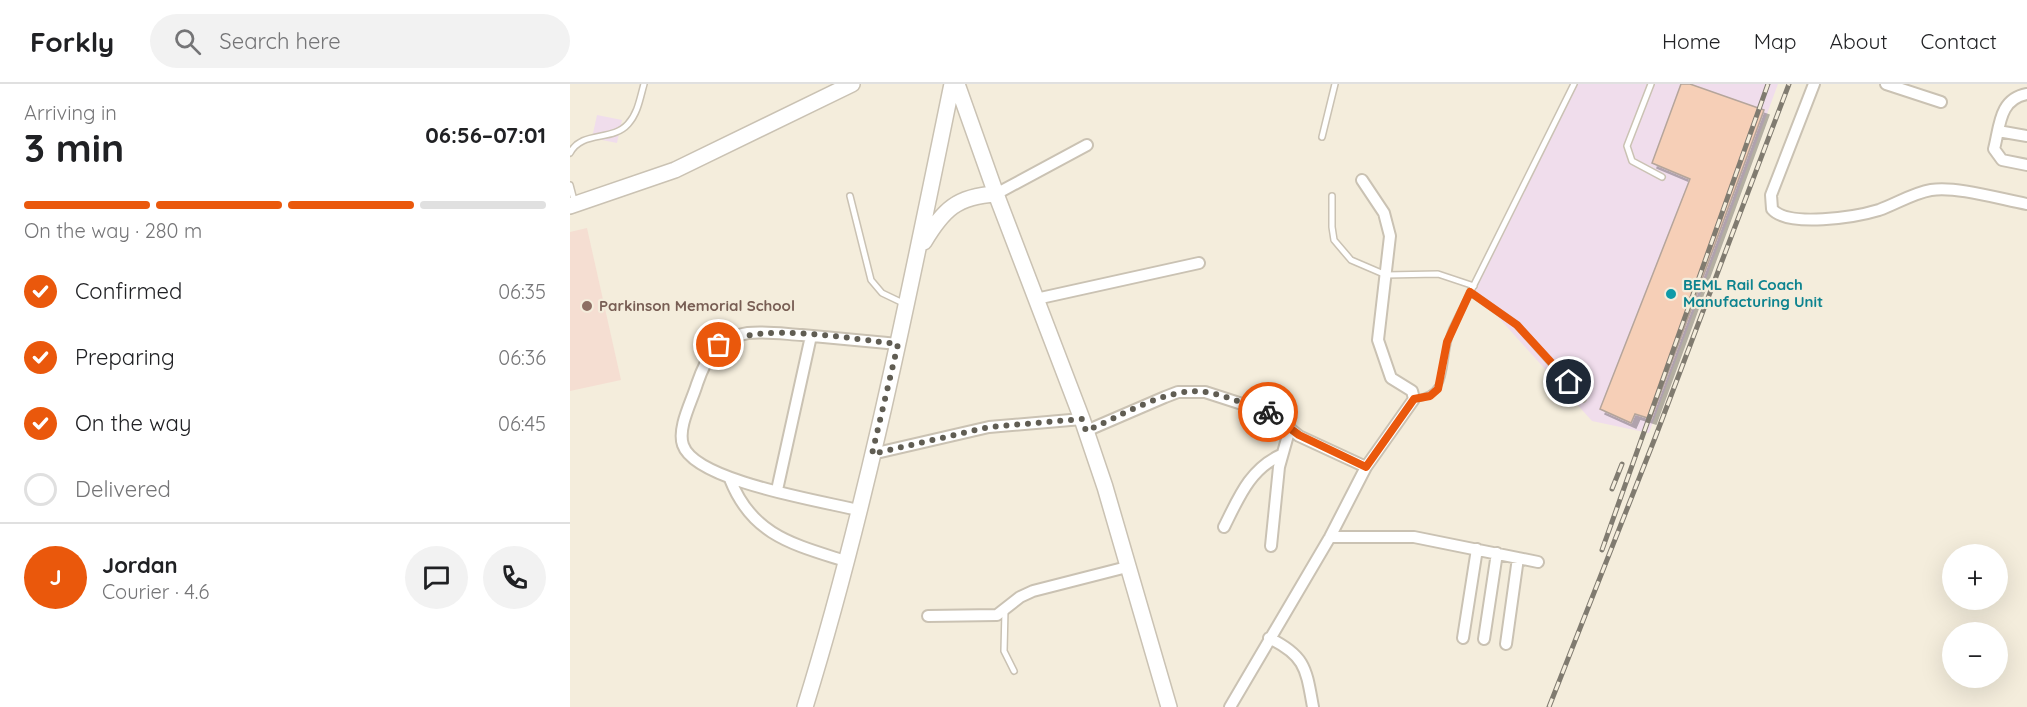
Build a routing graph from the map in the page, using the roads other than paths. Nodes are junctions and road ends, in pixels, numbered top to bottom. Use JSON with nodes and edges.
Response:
{"nodes":[{"id":1,"x":644,"y":84,"type":"edge"},
{"id":2,"x":852,"y":84,"type":"edge"},
{"id":3,"x":952,"y":84,"type":"edge"},
{"id":4,"x":957,"y":84,"type":"edge"},
{"id":5,"x":1335,"y":84,"type":"edge"},
{"id":6,"x":1574,"y":84,"type":"edge"},
{"id":7,"x":1651,"y":84,"type":"edge"},
{"id":8,"x":1814,"y":84,"type":"edge"},
{"id":9,"x":1886,"y":84,"type":"edge"},
{"id":10,"x":2027,"y":94,"type":"edge"},
{"id":11,"x":1941,"y":102,"type":"dead end"},
{"id":12,"x":1998,"y":131,"type":"junction"},
{"id":13,"x":2027,"y":136,"type":"edge"},
{"id":14,"x":1322,"y":137,"type":"dead end"},
{"id":15,"x":1087,"y":145,"type":"dead end"},
{"id":16,"x":570,"y":153,"type":"edge"},
{"id":17,"x":2027,"y":165,"type":"edge"},
{"id":18,"x":1662,"y":177,"type":"dead end"},
{"id":19,"x":1362,"y":180,"type":"dead end"},
{"id":20,"x":570,"y":185,"type":"edge"},
{"id":21,"x":996,"y":194,"type":"junction"},
{"id":22,"x":849,"y":196,"type":"dead end"},
{"id":23,"x":1332,"y":196,"type":"dead end"},
{"id":24,"x":2027,"y":204,"type":"edge"},
{"id":25,"x":572,"y":206,"type":"edge"},
{"id":26,"x":918,"y":252,"type":"junction"},
{"id":27,"x":1198,"y":263,"type":"dead end"},
{"id":28,"x":1386,"y":275,"type":"junction"},
{"id":29,"x":1474,"y":285,"type":"junction"},
{"id":30,"x":1470,"y":292,"type":"junction"},
{"id":31,"x":1036,"y":299,"type":"junction"},
{"id":32,"x":906,"y":304,"type":"junction"},
{"id":33,"x":811,"y":336,"type":"junction"},
{"id":34,"x":898,"y":344,"type":"junction"},
{"id":35,"x":1414,"y":399,"type":"junction"},
{"id":36,"x":1583,"y":399,"type":"dead end"},
{"id":37,"x":1084,"y":425,"type":"junction"},
{"id":38,"x":1290,"y":428,"type":"junction"},
{"id":39,"x":872,"y":454,"type":"junction"},
{"id":40,"x":1281,"y":455,"type":"junction"},
{"id":41,"x":1366,"y":467,"type":"junction"},
{"id":42,"x":730,"y":479,"type":"junction"},
{"id":43,"x":777,"y":490,"type":"junction"},
{"id":44,"x":858,"y":510,"type":"junction"},
{"id":45,"x":1224,"y":526,"type":"dead end"},
{"id":46,"x":1330,"y":537,"type":"junction"},
{"id":47,"x":1271,"y":546,"type":"dead end"},
{"id":48,"x":1477,"y":549,"type":"junction"},
{"id":49,"x":1497,"y":553,"type":"junction"},
{"id":50,"x":1518,"y":558,"type":"junction"},
{"id":51,"x":845,"y":561,"type":"junction"},
{"id":52,"x":1538,"y":562,"type":"dead end"},
{"id":53,"x":1127,"y":567,"type":"junction"},
{"id":54,"x":1005,"y":610,"type":"junction"},
{"id":55,"x":928,"y":616,"type":"dead end"},
{"id":56,"x":1269,"y":638,"type":"junction"},
{"id":57,"x":1463,"y":638,"type":"dead end"},
{"id":58,"x":1484,"y":639,"type":"dead end"},
{"id":59,"x":1506,"y":644,"type":"dead end"},
{"id":60,"x":1014,"y":671,"type":"dead end"},
{"id":61,"x":805,"y":707,"type":"edge"},
{"id":62,"x":1169,"y":707,"type":"edge"},
{"id":63,"x":1230,"y":707,"type":"edge"},
{"id":64,"x":1313,"y":707,"type":"edge"}],
"edges":[{"from":1,"to":16,"type":"lane"},
{"from":2,"to":25,"type":"main road"},
{"from":3,"to":26,"type":"main road"},
{"from":4,"to":21,"type":"main road"},
{"from":5,"to":14,"type":"lane"},
{"from":6,"to":29,"type":"lane"},
{"from":7,"to":18,"type":"lane"},
{"from":8,"to":24,"type":"street"},
{"from":9,"to":11,"type":"street"},
{"from":10,"to":12,"type":"street"},
{"from":12,"to":13,"type":"street"},
{"from":12,"to":17,"type":"street"},
{"from":15,"to":21,"type":"street"},
{"from":19,"to":28,"type":"street"},
{"from":20,"to":25,"type":"lane"},
{"from":21,"to":26,"type":"main road"},
{"from":21,"to":31,"type":"main road"},
{"from":22,"to":32,"type":"lane"},
{"from":23,"to":28,"type":"lane"},
{"from":26,"to":32,"type":"main road"},
{"from":27,"to":31,"type":"street"},
{"from":28,"to":29,"type":"lane"},
{"from":28,"to":35,"type":"street"},
{"from":29,"to":30,"type":"lane"},
{"from":30,"to":35,"type":"lane"},
{"from":30,"to":36,"type":"lane"},
{"from":31,"to":37,"type":"main road"},
{"from":32,"to":34,"type":"main road"},
{"from":33,"to":34,"type":"street"},
{"from":33,"to":42,"type":"street"},
{"from":33,"to":43,"type":"street"},
{"from":34,"to":39,"type":"main road"},
{"from":35,"to":41,"type":"street"},
{"from":37,"to":38,"type":"street"},
{"from":37,"to":39,"type":"street"},
{"from":37,"to":53,"type":"main road"},
{"from":38,"to":40,"type":"street"},
{"from":38,"to":41,"type":"street"},
{"from":39,"to":44,"type":"main road"},
{"from":40,"to":45,"type":"street"},
{"from":40,"to":47,"type":"street"},
{"from":41,"to":46,"type":"street"},
{"from":42,"to":43,"type":"street"},
{"from":42,"to":51,"type":"street"},
{"from":43,"to":44,"type":"street"},
{"from":44,"to":51,"type":"main road"},
{"from":46,"to":48,"type":"street"},
{"from":46,"to":56,"type":"street"},
{"from":48,"to":49,"type":"street"},
{"from":48,"to":57,"type":"street"},
{"from":49,"to":50,"type":"street"},
{"from":49,"to":58,"type":"street"},
{"from":50,"to":52,"type":"street"},
{"from":50,"to":59,"type":"street"},
{"from":51,"to":61,"type":"main road"},
{"from":53,"to":54,"type":"street"},
{"from":53,"to":62,"type":"main road"},
{"from":54,"to":55,"type":"street"},
{"from":54,"to":60,"type":"lane"},
{"from":56,"to":63,"type":"street"},
{"from":56,"to":64,"type":"street"}]}
